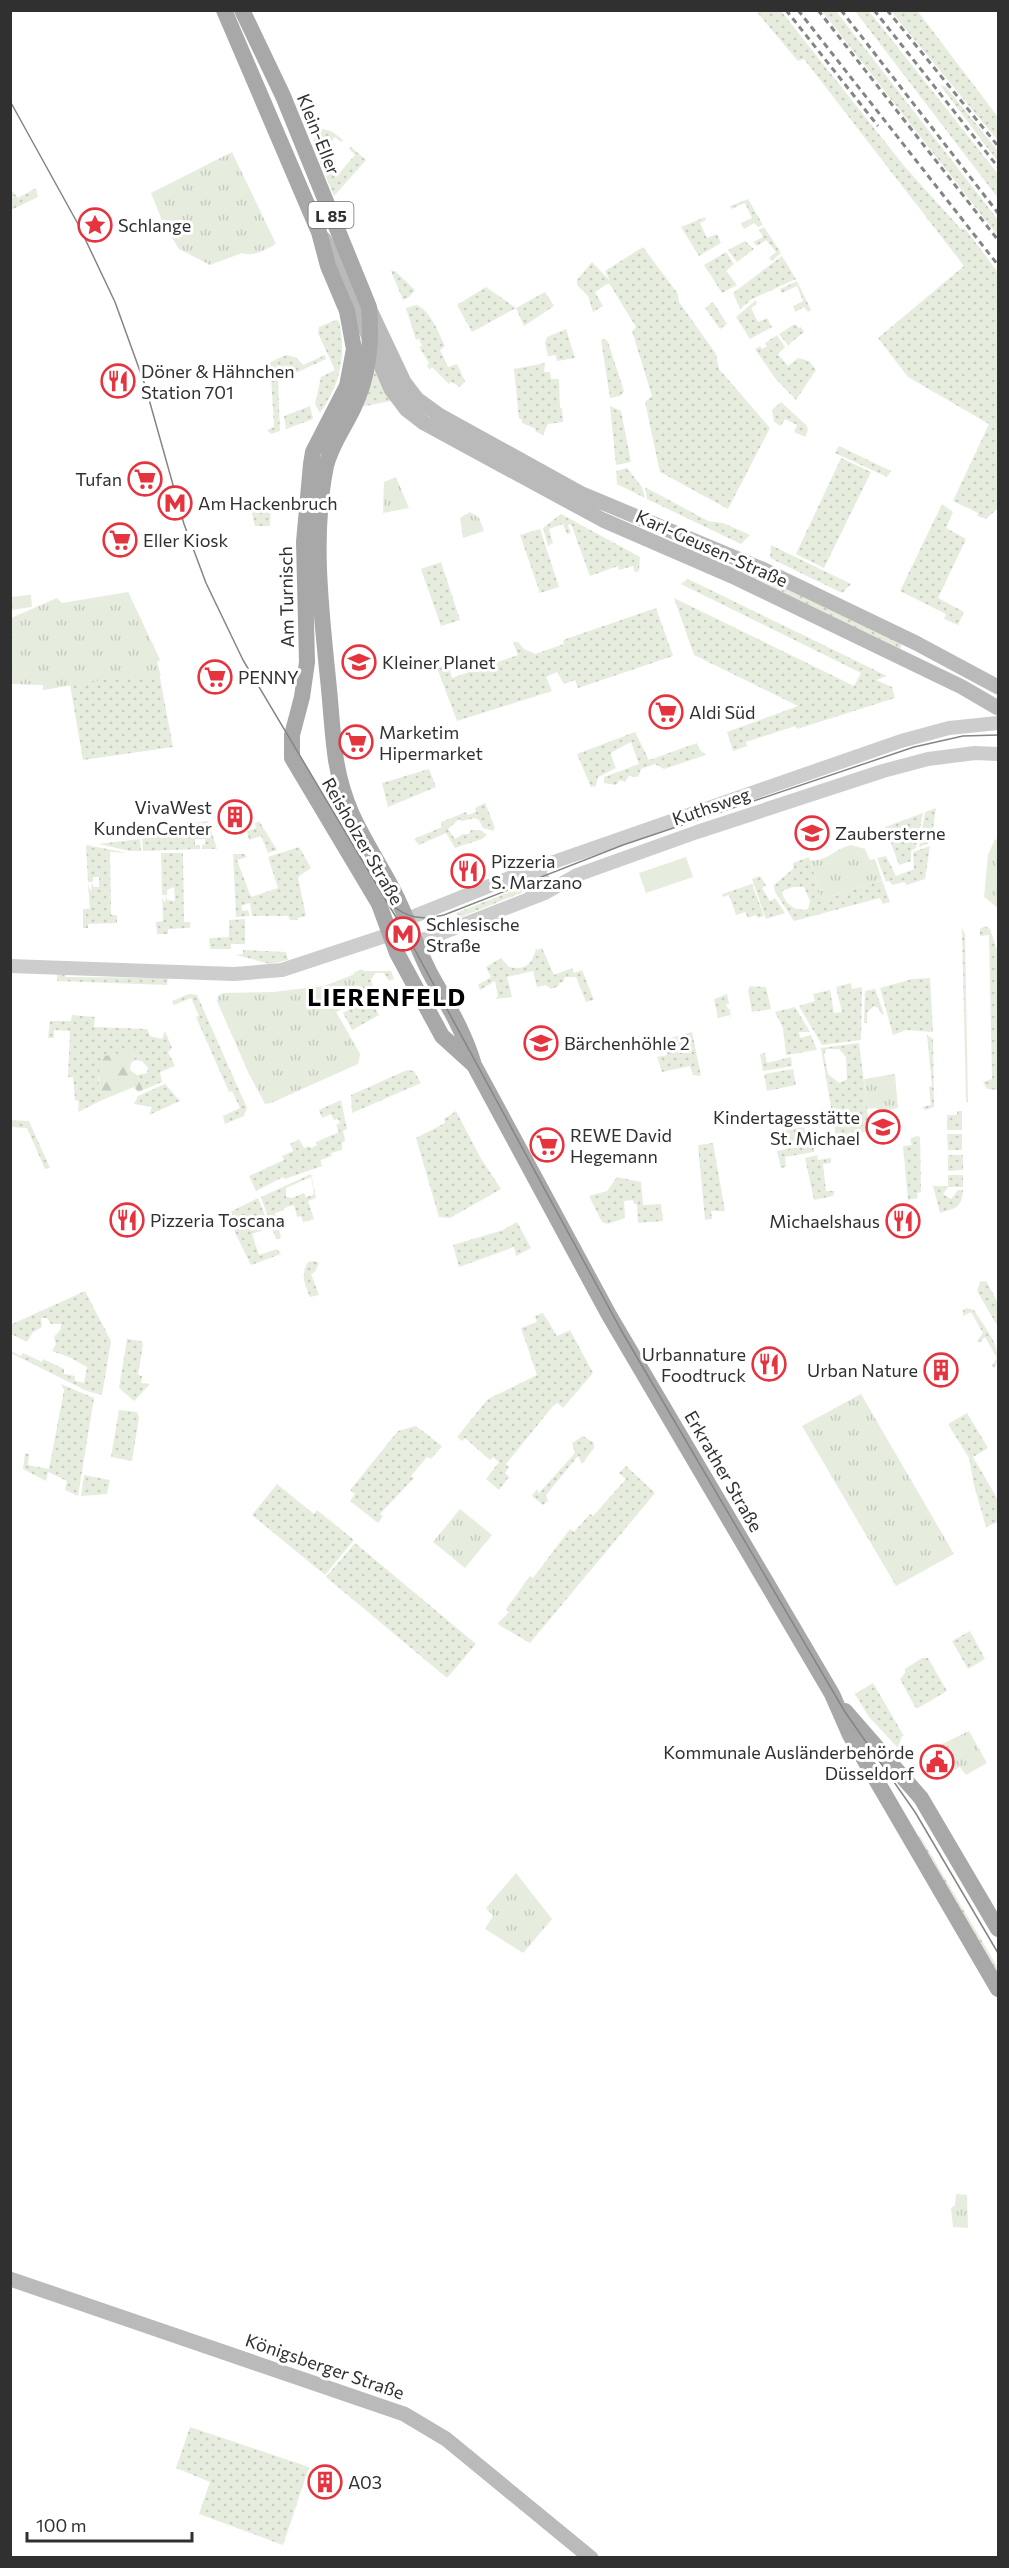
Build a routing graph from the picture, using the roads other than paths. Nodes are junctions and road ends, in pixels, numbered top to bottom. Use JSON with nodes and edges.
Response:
{"nodes":[{"id":1,"x":224,"y":10,"type":"edge"},
{"id":2,"x":242,"y":10,"type":"edge"},
{"id":3,"x":320,"y":232,"type":"junction"},
{"id":4,"x":369,"y":307,"type":"junction"},
{"id":5,"x":370,"y":342,"type":"junction"},
{"id":6,"x":417,"y":399,"type":"joint"},
{"id":7,"x":414,"y":416,"type":"joint"},
{"id":8,"x":341,"y":430,"type":"joint"},
{"id":9,"x":321,"y":436,"type":"joint"},
{"id":10,"x":916,"y":643,"type":"junction"},
{"id":11,"x":908,"y":661,"type":"junction"},
{"id":12,"x":999,"y":687,"type":"edge"},
{"id":13,"x":329,"y":690,"type":"joint"},
{"id":14,"x":999,"y":708,"type":"edge"},
{"id":15,"x":999,"y":723,"type":"edge"},
{"id":16,"x":901,"y":741,"type":"junction"},
{"id":17,"x":999,"y":754,"type":"edge"},
{"id":18,"x":292,"y":758,"type":"joint"},
{"id":19,"x":883,"y":771,"type":"junction"},
{"id":20,"x":522,"y":873,"type":"junction"},
{"id":21,"x":529,"y":900,"type":"junction"},
{"id":22,"x":407,"y":920,"type":"junction"},
{"id":23,"x":391,"y":934,"type":"junction"},
{"id":24,"x":415,"y":941,"type":"junction"},
{"id":25,"x":10,"y":966,"type":"edge"},
{"id":26,"x":469,"y":1056,"type":"junction"},
{"id":27,"x":583,"y":1268,"type":"joint"},
{"id":28,"x":832,"y":1694,"type":"junction"},
{"id":29,"x":999,"y":1929,"type":"edge"},
{"id":30,"x":999,"y":1989,"type":"edge"},
{"id":31,"x":10,"y":2279,"type":"edge"},
{"id":32,"x":591,"y":2558,"type":"edge"}],
"edges":[{"from":1,"to":3,"type":"main road","name":"Klein-Eller","number":"L 85"},
{"from":2,"to":4,"type":"main road","name":"Klein-Eller","number":"L 85"},
{"from":3,"to":5,"type":"main road","name":"Klein-Eller","number":"L 85"},
{"from":3,"to":9,"type":"main road","name":"Klein-Eller"},
{"from":4,"to":5,"type":"main road","name":"Klein-Eller"},
{"from":4,"to":6,"type":"main road","name":"Klein-Eller","number":"L 85"},
{"from":5,"to":7,"type":"main road","name":"Klein-Eller","number":"L 85"},
{"from":5,"to":8,"type":"main road","name":"Klein-Eller"},
{"from":6,"to":10,"type":"main road","name":"Karl-Geusen-Straße","number":"L 85"},
{"from":7,"to":11,"type":"main road","name":"Karl-Geusen-Straße","number":"L 85"},
{"from":8,"to":13,"type":"main road","name":"Am Turnisch"},
{"from":9,"to":18,"type":"main road","name":"Am Turnisch"},
{"from":10,"to":11,"type":"main road"},
{"from":10,"to":12,"type":"main road","name":"Karl-Geusen-Straße","number":"L 85"},
{"from":11,"to":14,"type":"main road","name":"Karl-Geusen-Straße","number":"L 85"},
{"from":13,"to":22,"type":"main road","name":"Reisholzer Straße"},
{"from":15,"to":16,"type":"street","name":"Kuthsweg"},
{"from":16,"to":19,"type":"street","name":"Kuthsweg"},
{"from":16,"to":20,"type":"street","name":"Kuthsweg"},
{"from":17,"to":19,"type":"street","name":"Kuthsweg"},
{"from":18,"to":23,"type":"main road","name":"Reisholzer Straße"},
{"from":19,"to":21,"type":"street","name":"Kuthsweg"},
{"from":20,"to":21,"type":"street"},
{"from":20,"to":22,"type":"street","name":"Kuthsweg"},
{"from":21,"to":24,"type":"street","name":"Kuthsweg"},
{"from":22,"to":23,"type":"street","name":"Kuthsweg"},
{"from":22,"to":24,"type":"main road","name":"Reisholzer Straße"},
{"from":23,"to":24,"type":"street"},
{"from":23,"to":25,"type":"street"},
{"from":23,"to":26,"type":"main road","name":"Reisholzer Straße"},
{"from":24,"to":26,"type":"main road","name":"Reisholzer Straße"},
{"from":26,"to":27,"type":"main road","name":"Reisholzer Straße"},
{"from":27,"to":28,"type":"main road","name":"Erkrather Straße"},
{"from":28,"to":29,"type":"main road","name":"Erkrather Straße"},
{"from":28,"to":30,"type":"main road","name":"Erkrather Straße"},
{"from":31,"to":32,"type":"main road","name":"Königsberger Straße"}]}
